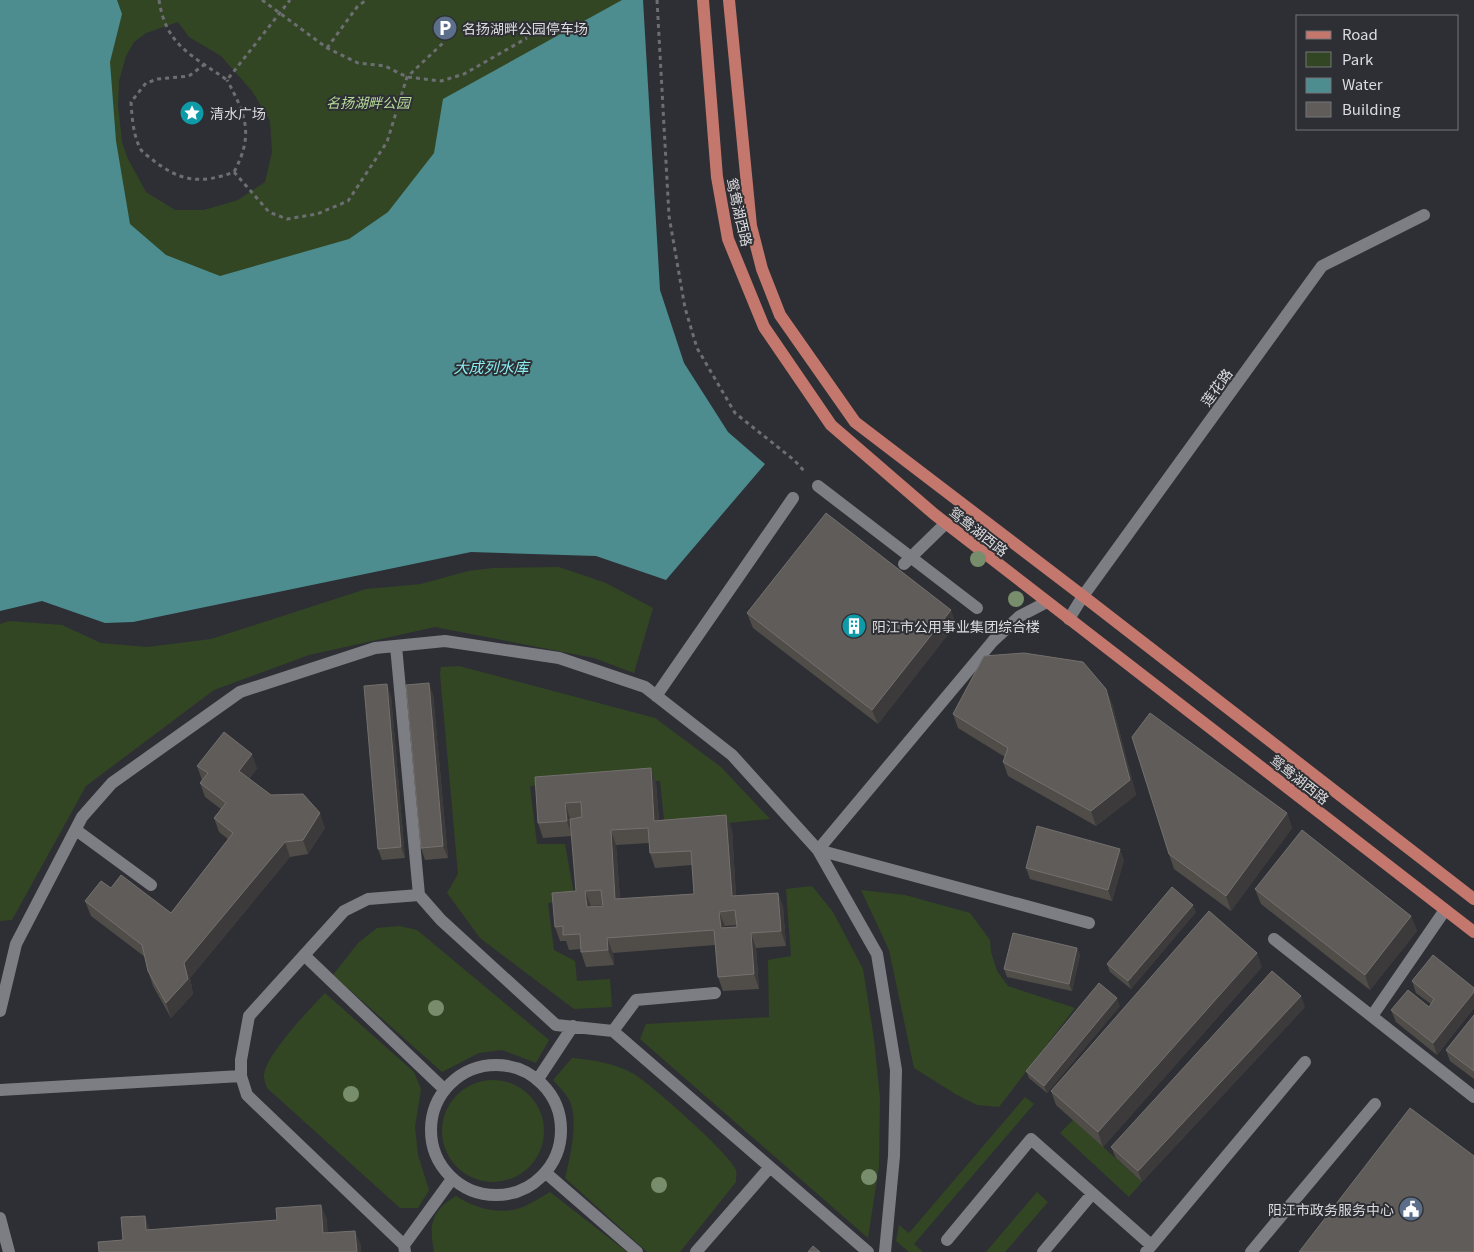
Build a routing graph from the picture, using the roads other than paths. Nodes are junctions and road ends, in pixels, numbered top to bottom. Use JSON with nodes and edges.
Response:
{"nodes":[{"id":1,"x":702,"y":0,"type":"edge"},
{"id":2,"x":730,"y":0,"type":"edge"},
{"id":3,"x":1424,"y":216,"type":"dead end"},
{"id":4,"x":818,"y":486,"type":"dead end"},
{"id":5,"x":793,"y":498,"type":"dead end"},
{"id":6,"x":946,"y":523,"type":"junction"},
{"id":7,"x":909,"y":560,"type":"junction"},
{"id":8,"x":1083,"y":596,"type":"junction"},
{"id":9,"x":1047,"y":602,"type":"junction"},
{"id":10,"x":977,"y":608,"type":"dead end"},
{"id":11,"x":1069,"y":619,"type":"junction"},
{"id":12,"x":396,"y":646,"type":"junction"},
{"id":13,"x":656,"y":696,"type":"junction"},
{"id":14,"x":76,"y":830,"type":"junction"},
{"id":15,"x":818,"y":850,"type":"junction"},
{"id":16,"x":151,"y":885,"type":"dead end"},
{"id":17,"x":419,"y":895,"type":"junction"},
{"id":18,"x":1474,"y":899,"type":"edge"},
{"id":19,"x":1445,"y":910,"type":"junction"},
{"id":20,"x":1089,"y":923,"type":"dead end"},
{"id":21,"x":1474,"y":932,"type":"edge"},
{"id":22,"x":1274,"y":939,"type":"dead end"},
{"id":23,"x":304,"y":955,"type":"junction"},
{"id":24,"x":5,"y":970,"type":"edge"},
{"id":25,"x":714,"y":992,"type":"dead end"},
{"id":26,"x":0,"y":1011,"type":"edge"},
{"id":27,"x":1372,"y":1016,"type":"junction"},
{"id":28,"x":573,"y":1026,"type":"junction"},
{"id":29,"x":613,"y":1031,"type":"junction"},
{"id":30,"x":1305,"y":1062,"type":"dead end"},
{"id":31,"x":241,"y":1076,"type":"junction"},
{"id":32,"x":538,"y":1080,"type":"junction"},
{"id":33,"x":0,"y":1090,"type":"edge"},
{"id":34,"x":445,"y":1090,"type":"junction"},
{"id":35,"x":1474,"y":1097,"type":"edge"},
{"id":36,"x":1375,"y":1104,"type":"dead end"},
{"id":37,"x":770,"y":1167,"type":"junction"},
{"id":38,"x":546,"y":1173,"type":"junction"},
{"id":39,"x":452,"y":1179,"type":"junction"},
{"id":40,"x":1092,"y":1194,"type":"junction"},
{"id":41,"x":0,"y":1218,"type":"edge"},
{"id":42,"x":947,"y":1240,"type":"dead end"},
{"id":43,"x":404,"y":1248,"type":"edge"},
{"id":44,"x":1147,"y":1250,"type":"edge"},
{"id":45,"x":9,"y":1252,"type":"edge"},
{"id":46,"x":637,"y":1252,"type":"edge"},
{"id":47,"x":696,"y":1252,"type":"edge"},
{"id":48,"x":868,"y":1252,"type":"edge"},
{"id":49,"x":885,"y":1252,"type":"edge"},
{"id":50,"x":1043,"y":1252,"type":"edge"},
{"id":51,"x":1251,"y":1252,"type":"edge"}],
"edges":[{"from":1,"to":6,"type":"main road","name":"鸳鸯湖西路"},
{"from":2,"to":8,"type":"main road","name":"鸳鸯湖西路"},
{"from":3,"to":8,"type":"street","name":"莲花路"},
{"from":4,"to":7,"type":"street"},
{"from":5,"to":13,"type":"street"},
{"from":6,"to":7,"type":"street"},
{"from":6,"to":9,"type":"main road","name":"鸳鸯湖西路"},
{"from":7,"to":10,"type":"street"},
{"from":8,"to":11,"type":"street","name":"莲花路"},
{"from":8,"to":18,"type":"main road","name":"鸳鸯湖西路"},
{"from":9,"to":11,"type":"main road","name":"鸳鸯湖西路"},
{"from":9,"to":15,"type":"street"},
{"from":11,"to":19,"type":"main road","name":"鸳鸯湖西路"},
{"from":12,"to":13,"type":"street"},
{"from":12,"to":14,"type":"street"},
{"from":12,"to":17,"type":"street"},
{"from":13,"to":15,"type":"street"},
{"from":14,"to":16,"type":"street"},
{"from":14,"to":24,"type":"street"},
{"from":15,"to":20,"type":"street"},
{"from":15,"to":49,"type":"street"},
{"from":17,"to":23,"type":"street"},
{"from":17,"to":28,"type":"street"},
{"from":19,"to":21,"type":"main road","name":"鸳鸯湖西路"},
{"from":19,"to":27,"type":"street"},
{"from":22,"to":27,"type":"street"},
{"from":23,"to":31,"type":"street"},
{"from":23,"to":34,"type":"street"},
{"from":24,"to":26,"type":"street"},
{"from":25,"to":29,"type":"street"},
{"from":27,"to":35,"type":"street"},
{"from":28,"to":29,"type":"street"},
{"from":28,"to":32,"type":"street"},
{"from":29,"to":37,"type":"street"},
{"from":30,"to":44,"type":"street"},
{"from":31,"to":33,"type":"street"},
{"from":31,"to":43,"type":"street"},
{"from":32,"to":34,"type":"street"},
{"from":32,"to":38,"type":"street"},
{"from":34,"to":39,"type":"street"},
{"from":36,"to":51,"type":"street"},
{"from":37,"to":47,"type":"street"},
{"from":37,"to":48,"type":"street"},
{"from":38,"to":39,"type":"street"},
{"from":38,"to":46,"type":"street"},
{"from":39,"to":43,"type":"street"},
{"from":40,"to":42,"type":"street"},
{"from":40,"to":44,"type":"street"},
{"from":40,"to":50,"type":"street"},
{"from":41,"to":45,"type":"street"}]}
